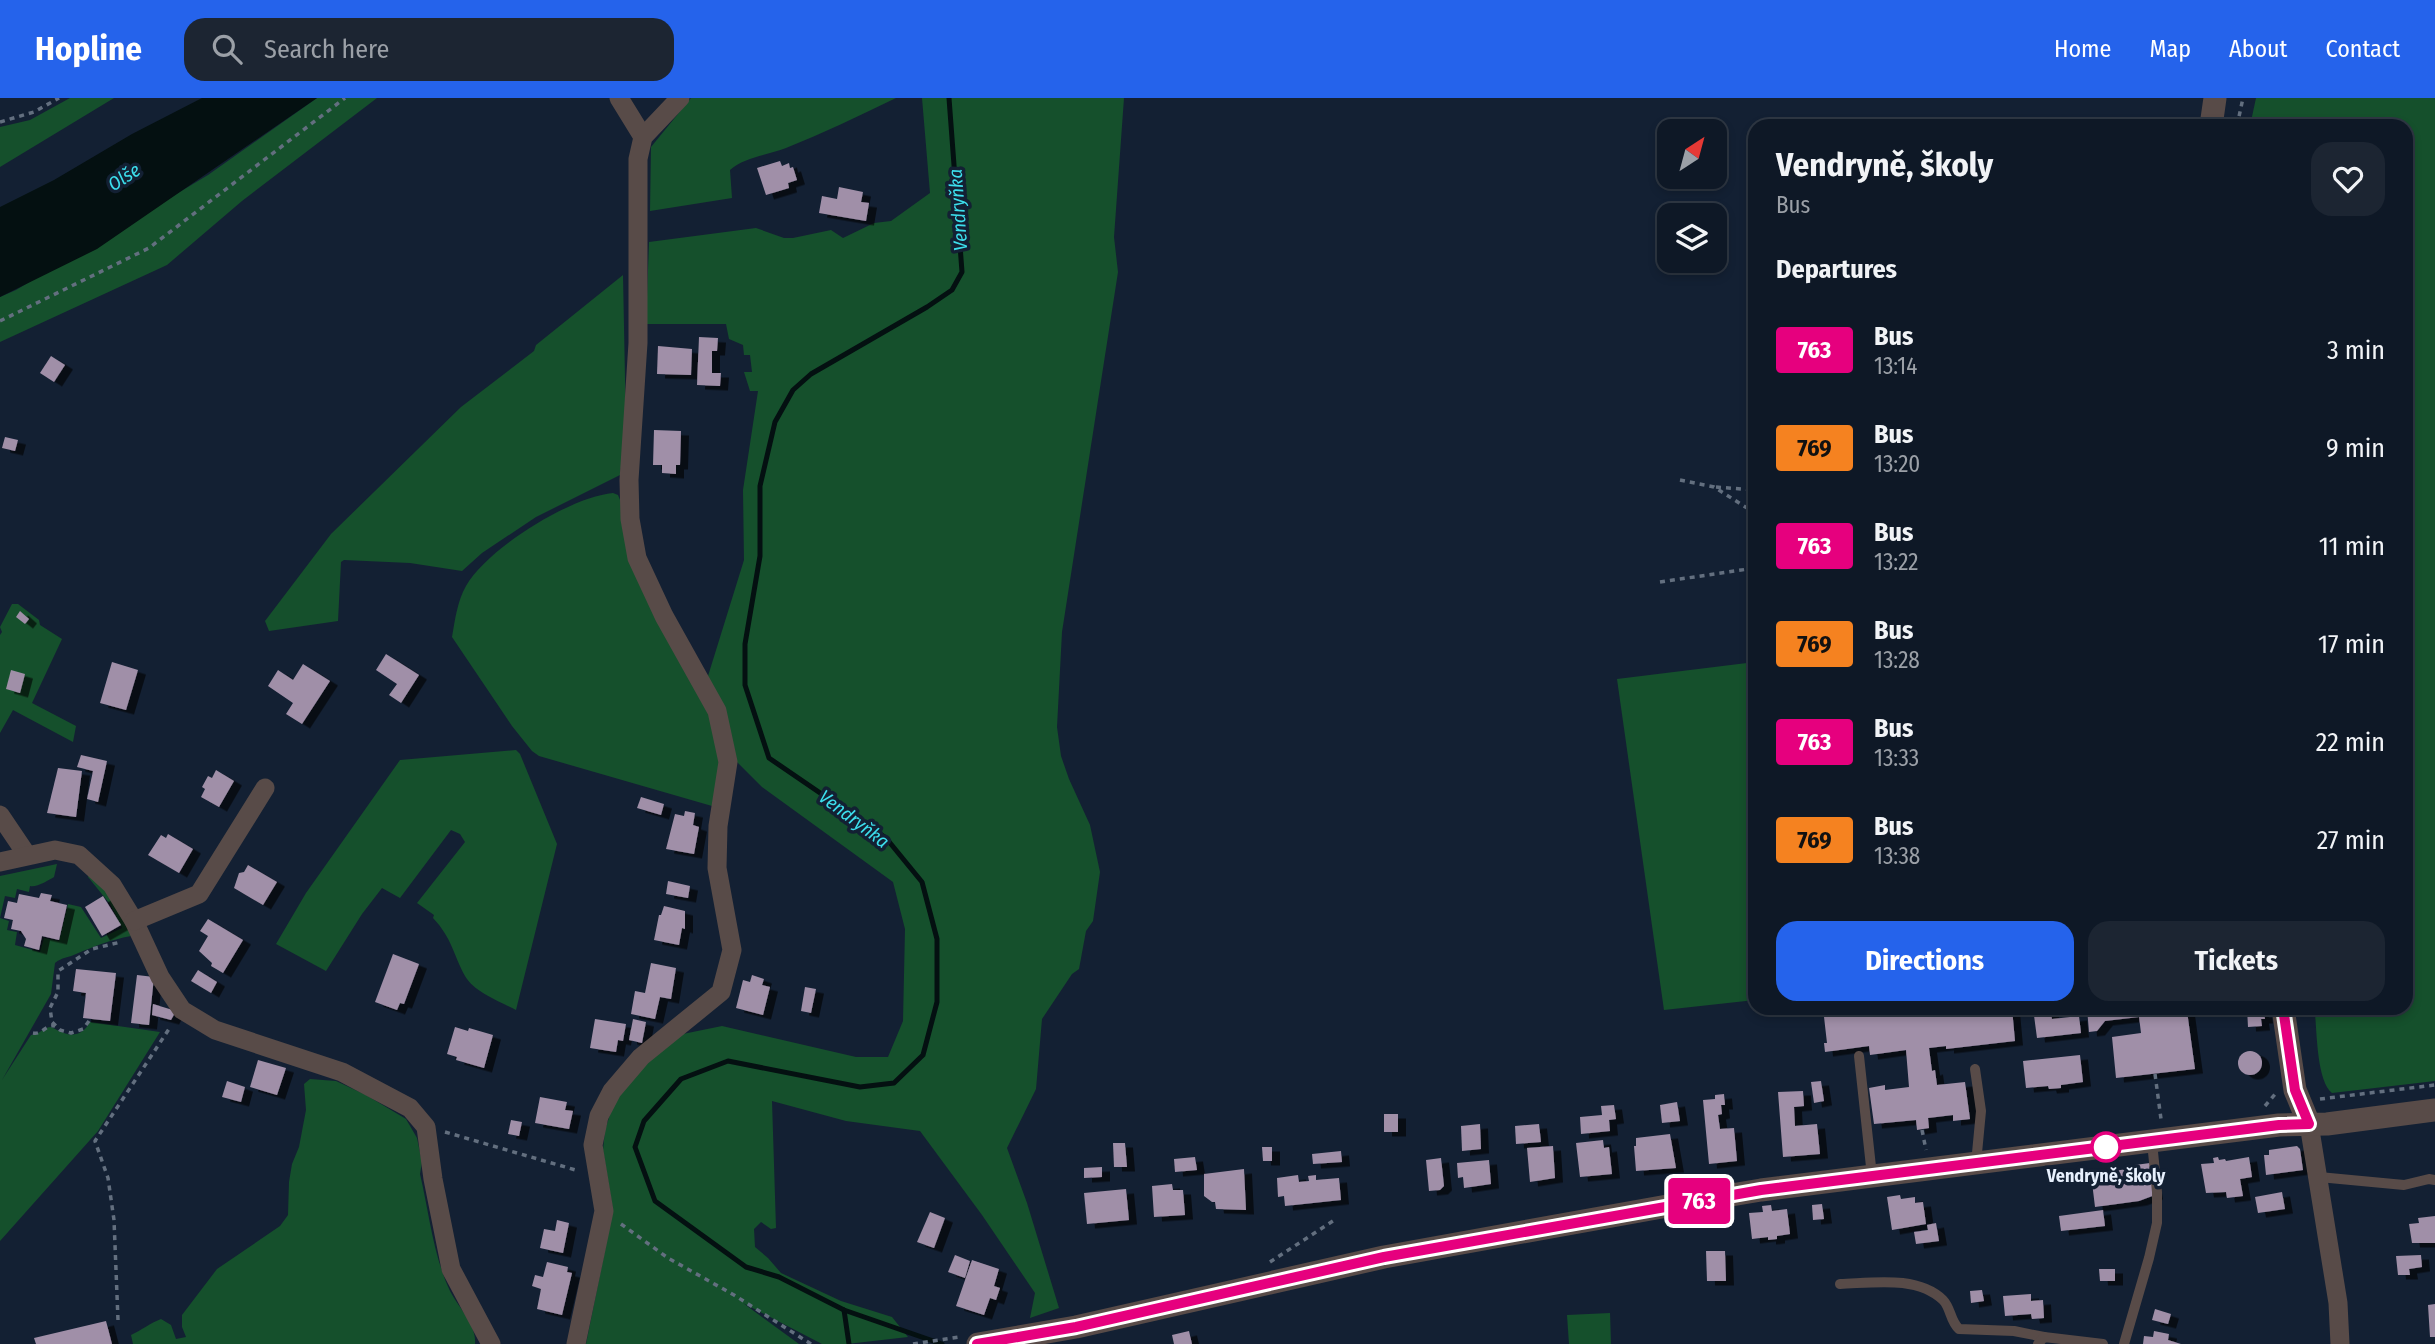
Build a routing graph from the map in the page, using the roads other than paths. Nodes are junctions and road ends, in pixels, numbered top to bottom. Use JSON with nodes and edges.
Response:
{"nodes":[{"id":1,"x":619,"y":98,"type":"edge"},
{"id":2,"x":680,"y":98,"type":"edge"},
{"id":3,"x":2215,"y":98,"type":"edge"},
{"id":4,"x":2212,"y":119,"type":"edge"},
{"id":5,"x":643,"y":137,"type":"junction"},
{"id":6,"x":265,"y":788,"type":"dead end"},
{"id":7,"x":0,"y":815,"type":"edge"},
{"id":8,"x":27,"y":855,"type":"junction"},
{"id":9,"x":0,"y":862,"type":"edge"},
{"id":10,"x":134,"y":921,"type":"junction"},
{"id":11,"x":2284,"y":1015,"type":"edge"},
{"id":12,"x":1859,"y":1056,"type":"dead end"},
{"id":13,"x":1975,"y":1069,"type":"dead end"},
{"id":14,"x":2435,"y":1111,"type":"edge"},
{"id":15,"x":2309,"y":1124,"type":"junction"},
{"id":16,"x":2157,"y":1135,"type":"junction"},
{"id":17,"x":1979,"y":1163,"type":"junction"},
{"id":18,"x":1872,"y":1176,"type":"junction"},
{"id":19,"x":2319,"y":1177,"type":"junction"},
{"id":20,"x":2435,"y":1180,"type":"edge"},
{"id":21,"x":1840,"y":1284,"type":"dead end"},
{"id":22,"x":2041,"y":1340,"type":"edge"},
{"id":23,"x":974,"y":1341,"type":"edge"},
{"id":24,"x":491,"y":1344,"type":"edge"},
{"id":25,"x":576,"y":1344,"type":"edge"},
{"id":26,"x":2103,"y":1344,"type":"edge"},
{"id":27,"x":2124,"y":1344,"type":"edge"},
{"id":28,"x":2340,"y":1344,"type":"edge"}],
"edges":[{"from":1,"to":5,"type":"street"},
{"from":2,"to":5,"type":"street"},
{"from":3,"to":4,"type":"street"},
{"from":5,"to":25,"type":"street"},
{"from":6,"to":10,"type":"street"},
{"from":7,"to":8,"type":"street"},
{"from":8,"to":9,"type":"street"},
{"from":8,"to":10,"type":"street"},
{"from":10,"to":24,"type":"street"},
{"from":11,"to":15,"type":"street"},
{"from":12,"to":18,"type":"lane"},
{"from":13,"to":17,"type":"lane"},
{"from":14,"to":15,"type":"street"},
{"from":15,"to":16,"type":"street"},
{"from":15,"to":19,"type":"street"},
{"from":16,"to":17,"type":"street"},
{"from":16,"to":27,"type":"lane"},
{"from":17,"to":18,"type":"street"},
{"from":18,"to":23,"type":"street"},
{"from":19,"to":20,"type":"lane"},
{"from":19,"to":28,"type":"street"},
{"from":21,"to":22,"type":"lane"},
{"from":22,"to":26,"type":"lane"}]}
